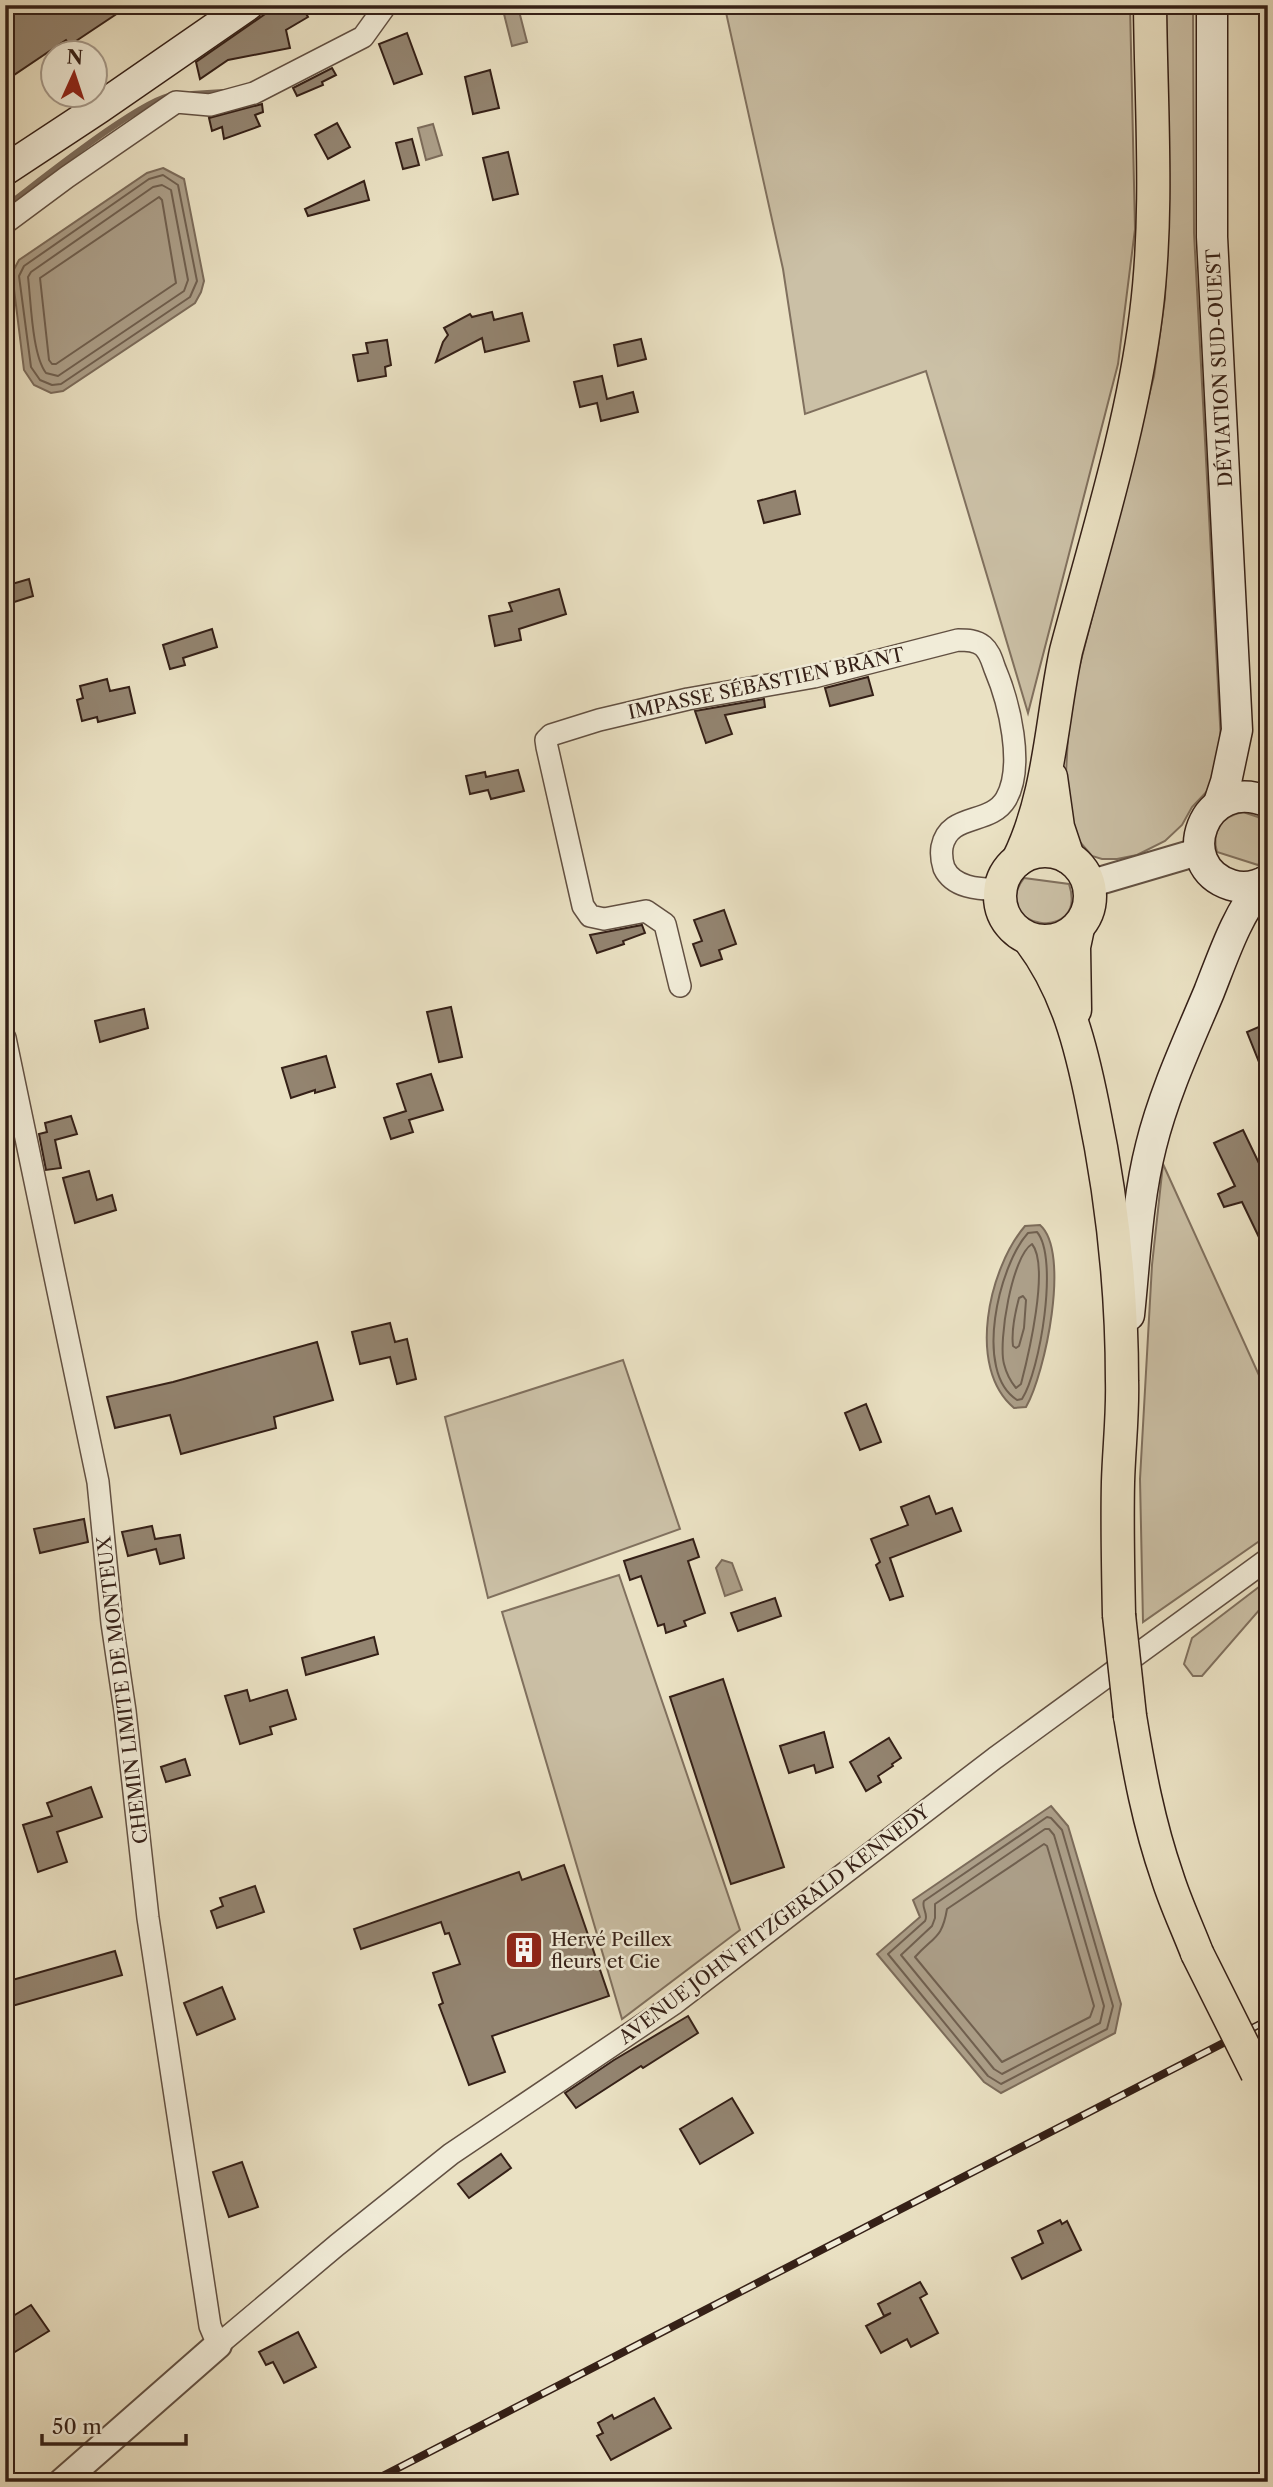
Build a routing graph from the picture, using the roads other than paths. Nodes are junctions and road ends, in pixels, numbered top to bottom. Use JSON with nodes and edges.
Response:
{"nodes":[{"id":1,"x":248,"y":5,"type":"edge"},
{"id":2,"x":386,"y":5,"type":"edge"},
{"id":3,"x":1150,"y":5,"type":"edge"},
{"id":4,"x":1212,"y":5,"type":"edge"},
{"id":5,"x":5,"y":170,"type":"edge"},
{"id":6,"x":5,"y":223,"type":"edge"},
{"id":7,"x":1237,"y":730,"type":"junction"},
{"id":8,"x":1049,"y":762,"type":"junction"},
{"id":9,"x":1268,"y":801,"type":"edge"},
{"id":10,"x":1219,"y":803,"type":"junction"},
{"id":11,"x":1201,"y":852,"type":"junction"},
{"id":12,"x":1068,"y":857,"type":"junction"},
{"id":13,"x":1018,"y":860,"type":"junction"},
{"id":14,"x":1266,"y":882,"type":"edge"},
{"id":15,"x":1089,"y":884,"type":"junction"},
{"id":16,"x":1001,"y":890,"type":"junction"},
{"id":17,"x":1078,"y":928,"type":"junction"},
{"id":18,"x":1030,"y":939,"type":"junction"},
{"id":19,"x":680,"y":986,"type":"dead end"},
{"id":20,"x":1074,"y":1022,"type":"junction"},
{"id":21,"x":5,"y":1038,"type":"edge"},
{"id":22,"x":1122,"y":1381,"type":"junction"},
{"id":23,"x":1268,"y":1559,"type":"edge"},
{"id":24,"x":1262,"y":2082,"type":"edge"},
{"id":25,"x":219,"y":2345,"type":"junction"},
{"id":26,"x":62,"y":2482,"type":"edge"}],
"edges":[{"from":1,"to":5,"type":"main road"},
{"from":2,"to":6,"type":"street"},
{"from":3,"to":8,"type":"main road"},
{"from":4,"to":7,"type":"main road","name":"DÉVIATION SUD-OUEST"},
{"from":7,"to":9,"type":"main road"},
{"from":7,"to":10,"type":"main road"},
{"from":8,"to":12,"type":"main road"},
{"from":8,"to":13,"type":"main road"},
{"from":9,"to":10,"type":"main road"},
{"from":10,"to":11,"type":"main road"},
{"from":11,"to":14,"type":"main road"},
{"from":11,"to":15,"type":"street"},
{"from":12,"to":13,"type":"main road"},
{"from":12,"to":15,"type":"main road"},
{"from":13,"to":16,"type":"main road"},
{"from":14,"to":22,"type":"main road"},
{"from":15,"to":17,"type":"main road"},
{"from":16,"to":18,"type":"main road"},
{"from":16,"to":19,"type":"street","name":"IMPASSE SÉBASTIEN BRANT"},
{"from":17,"to":18,"type":"main road"},
{"from":17,"to":20,"type":"main road"},
{"from":18,"to":20,"type":"main road"},
{"from":20,"to":22,"type":"main road"},
{"from":21,"to":25,"type":"street","name":"CHEMIN LIMITE DE MONTEUX"},
{"from":22,"to":24,"type":"main road","bridge":true},
{"from":23,"to":25,"type":"street","name":"AVENUE JOHN FITZGERALD KENNEDY"},
{"from":25,"to":26,"type":"street"}]}
